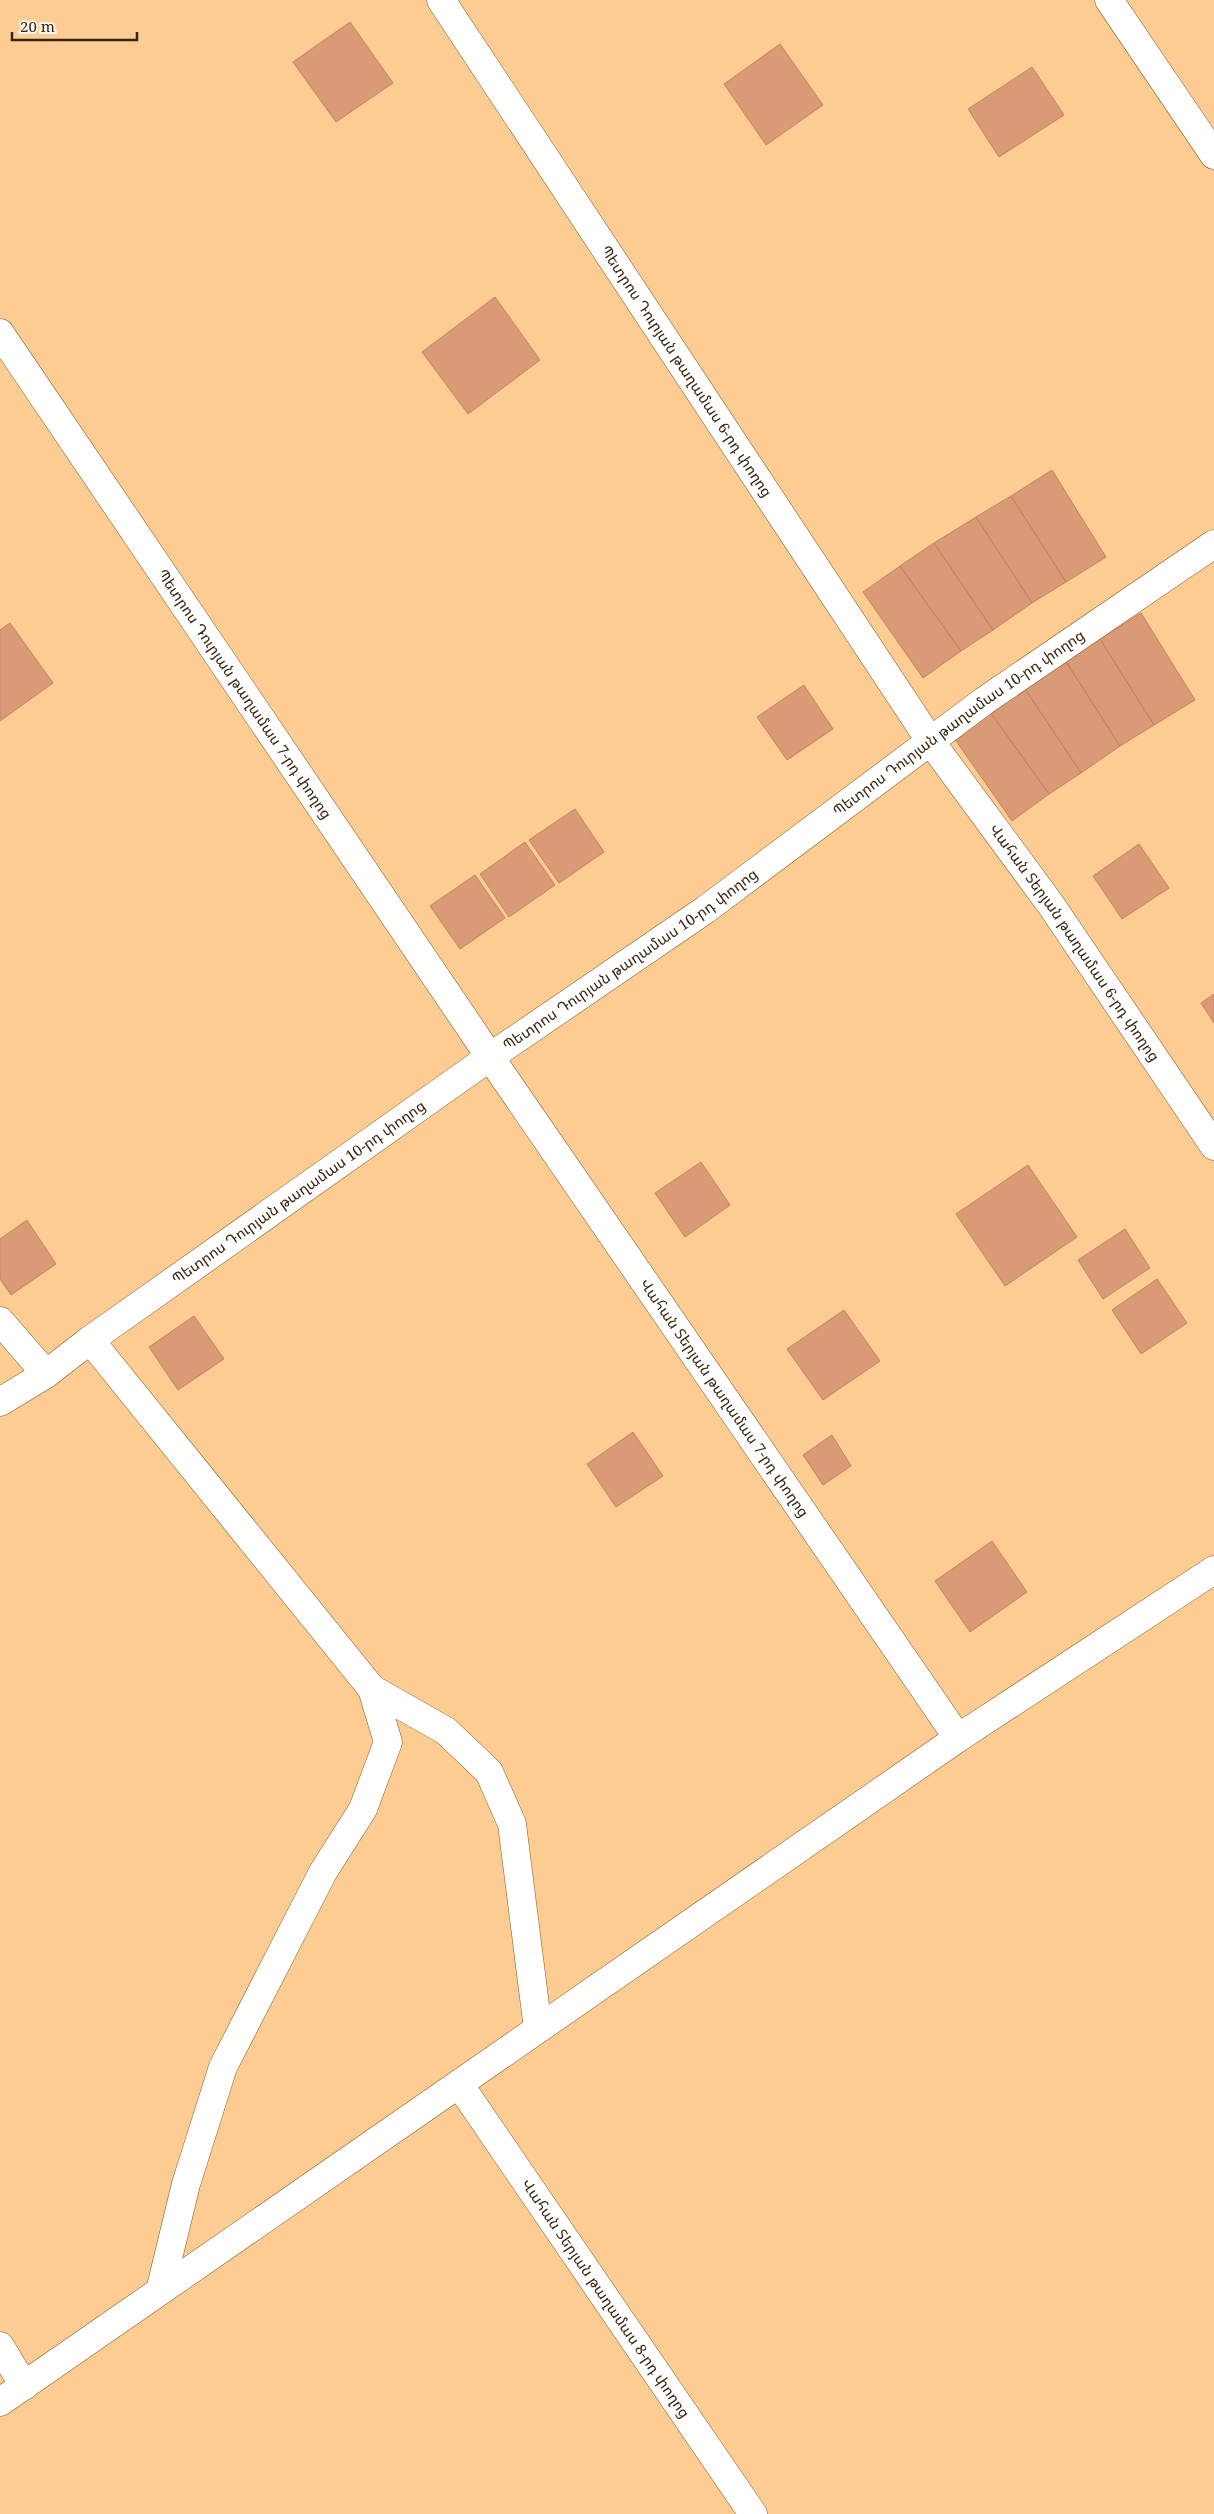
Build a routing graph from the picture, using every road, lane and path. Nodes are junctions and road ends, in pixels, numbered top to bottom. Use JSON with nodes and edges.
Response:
{"nodes":[{"id":1,"x":441,"y":0,"type":"edge"},
{"id":2,"x":1109,"y":0,"type":"edge"},
{"id":3,"x":1214,"y":154,"type":"edge"},
{"id":4,"x":0,"y":332,"type":"edge"},
{"id":5,"x":1214,"y":544,"type":"edge"},
{"id":6,"x":931,"y":742,"type":"junction"},
{"id":7,"x":490,"y":1057,"type":"junction"},
{"id":8,"x":1214,"y":1146,"type":"edge"},
{"id":9,"x":0,"y":1321,"type":"edge"},
{"id":10,"x":90,"y":1340,"type":"junction"},
{"id":11,"x":46,"y":1374,"type":"junction"},
{"id":12,"x":0,"y":1402,"type":"edge"},
{"id":13,"x":1214,"y":1570,"type":"edge"},
{"id":14,"x":372,"y":1688,"type":"junction"},
{"id":15,"x":958,"y":1738,"type":"junction"},
{"id":16,"x":538,"y":2030,"type":"junction"},
{"id":17,"x":459,"y":2084,"type":"junction"},
{"id":18,"x":160,"y":2291,"type":"junction"},
{"id":19,"x":0,"y":2346,"type":"edge"},
{"id":20,"x":24,"y":2386,"type":"junction"},
{"id":21,"x":0,"y":2402,"type":"edge"},
{"id":22,"x":753,"y":2514,"type":"edge"}],
"edges":[{"from":1,"to":6,"type":"street","name":"Պետրոս Դուրյան թաղամաս 6-րդ փողոց"},
{"from":2,"to":3,"type":"street"},
{"from":4,"to":7,"type":"street","name":"Պետրոս Դուրյան թաղամաս 7-րդ փողոց"},
{"from":5,"to":6,"type":"street","name":"Պետրոս Դուրյան թաղամաս 10-րդ փողոց"},
{"from":6,"to":7,"type":"street","name":"Պետրոս Դուրյան թաղամաս 10-րդ փողոց"},
{"from":6,"to":8,"type":"street","name":"Վահան Տերյան թաղամաս 6-րդ փողոց"},
{"from":7,"to":10,"type":"street","name":"Պետրոս Դուրյան թաղամաս 10-րդ փողոց"},
{"from":7,"to":15,"type":"street","name":"Վահան Տերյան թաղամաս 7-րդ փողոց"},
{"from":9,"to":11,"type":"street"},
{"from":10,"to":11,"type":"street","name":"Պետրոս Դուրյան թաղամաս 10-րդ փողոց"},
{"from":10,"to":14,"type":"street"},
{"from":11,"to":12,"type":"street","name":"Պետրոս Դուրյան թաղամաս 10-րդ փողոց"},
{"from":13,"to":15,"type":"street"},
{"from":14,"to":16,"type":"street"},
{"from":14,"to":18,"type":"street"},
{"from":15,"to":16,"type":"street"},
{"from":16,"to":17,"type":"street"},
{"from":17,"to":18,"type":"street"},
{"from":17,"to":22,"type":"street","name":"Վահան Տերյան թաղամաս 8-րդ փողոց"},
{"from":18,"to":20,"type":"street"},
{"from":19,"to":20,"type":"street"},
{"from":20,"to":21,"type":"street"}]}
